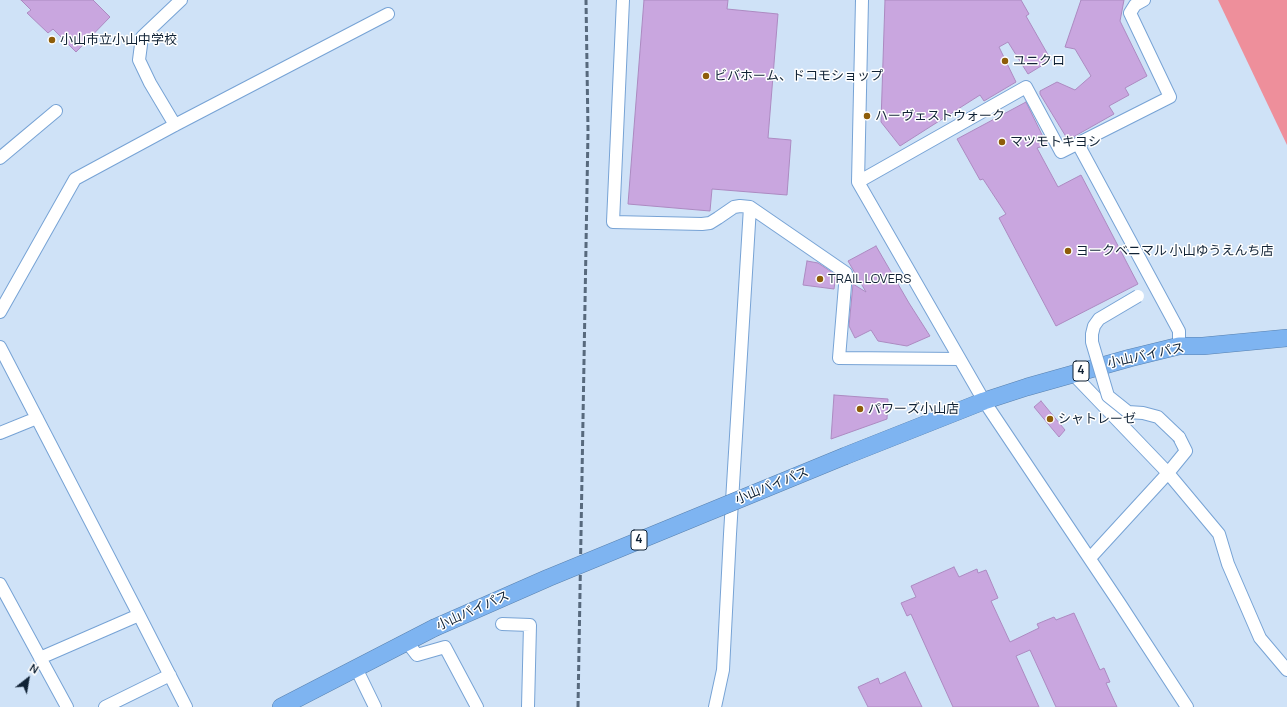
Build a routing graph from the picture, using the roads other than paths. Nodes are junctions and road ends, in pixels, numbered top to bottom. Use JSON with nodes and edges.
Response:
{"nodes":[{"id":1,"x":181,"y":0,"type":"edge"},
{"id":2,"x":623,"y":0,"type":"edge"},
{"id":3,"x":862,"y":0,"type":"edge"},
{"id":4,"x":1144,"y":0,"type":"edge"},
{"id":5,"x":388,"y":14,"type":"dead end"},
{"id":6,"x":56,"y":111,"type":"dead end"},
{"id":7,"x":175,"y":125,"type":"junction"},
{"id":8,"x":1078,"y":144,"type":"junction"},
{"id":9,"x":0,"y":158,"type":"edge"},
{"id":10,"x":858,"y":182,"type":"junction"},
{"id":11,"x":750,"y":207,"type":"junction"},
{"id":12,"x":1155,"y":287,"type":"junction"},
{"id":13,"x":0,"y":312,"type":"edge"},
{"id":14,"x":1287,"y":338,"type":"edge"},
{"id":15,"x":1179,"y":346,"type":"junction"},
{"id":16,"x":0,"y":347,"type":"edge"},
{"id":17,"x":959,"y":359,"type":"junction"},
{"id":18,"x":1072,"y":373,"type":"junction"},
{"id":19,"x":984,"y":401,"type":"junction"},
{"id":20,"x":37,"y":418,"type":"junction"},
{"id":21,"x":0,"y":433,"type":"edge"},
{"id":22,"x":1168,"y":473,"type":"junction"},
{"id":23,"x":1090,"y":558,"type":"junction"},
{"id":24,"x":0,"y":584,"type":"edge"},
{"id":25,"x":139,"y":615,"type":"junction"},
{"id":26,"x":502,"y":624,"type":"dead end"},
{"id":27,"x":407,"y":642,"type":"junction"},
{"id":28,"x":40,"y":658,"type":"junction"},
{"id":29,"x":356,"y":668,"type":"junction"},
{"id":30,"x":1287,"y":670,"type":"edge"},
{"id":31,"x":170,"y":675,"type":"junction"},
{"id":32,"x":67,"y":707,"type":"edge"},
{"id":33,"x":105,"y":707,"type":"edge"},
{"id":34,"x":186,"y":707,"type":"edge"},
{"id":35,"x":281,"y":707,"type":"edge"},
{"id":36,"x":375,"y":707,"type":"edge"},
{"id":37,"x":477,"y":707,"type":"edge"},
{"id":38,"x":528,"y":707,"type":"edge"},
{"id":39,"x":715,"y":707,"type":"edge"},
{"id":40,"x":1187,"y":707,"type":"edge"}],
"edges":[{"from":1,"to":7,"type":"street"},
{"from":2,"to":11,"type":"street"},
{"from":3,"to":10,"type":"street"},
{"from":4,"to":8,"type":"street"},
{"from":5,"to":7,"type":"street"},
{"from":6,"to":9,"type":"street"},
{"from":7,"to":13,"type":"street"},
{"from":8,"to":10,"type":"street"},
{"from":8,"to":12,"type":"street"},
{"from":10,"to":17,"type":"street"},
{"from":11,"to":17,"type":"street"},
{"from":11,"to":39,"type":"street"},
{"from":12,"to":15,"type":"street"},
{"from":12,"to":22,"type":"street","bridge":true},
{"from":14,"to":15,"type":"highway","name":"小山バイパス","number":"4"},
{"from":15,"to":18,"type":"highway","name":"小山バイパス","number":"4"},
{"from":16,"to":20,"type":"street"},
{"from":17,"to":19,"type":"street"},
{"from":18,"to":19,"type":"highway","name":"小山バイパス","number":"4"},
{"from":18,"to":22,"type":"street"},
{"from":19,"to":23,"type":"street"},
{"from":19,"to":27,"type":"highway","name":"小山バイパス","number":"4","bridge":true},
{"from":20,"to":21,"type":"street"},
{"from":20,"to":25,"type":"street"},
{"from":22,"to":23,"type":"street"},
{"from":22,"to":30,"type":"street"},
{"from":23,"to":40,"type":"street"},
{"from":24,"to":28,"type":"street"},
{"from":25,"to":28,"type":"street"},
{"from":25,"to":31,"type":"street"},
{"from":26,"to":38,"type":"street"},
{"from":27,"to":29,"type":"highway","name":"小山バイパス","number":"4"},
{"from":27,"to":37,"type":"street"},
{"from":28,"to":32,"type":"street"},
{"from":29,"to":35,"type":"highway","name":"小山バイパス","number":"4"},
{"from":29,"to":36,"type":"street"},
{"from":31,"to":33,"type":"street"},
{"from":31,"to":34,"type":"street"}]}
